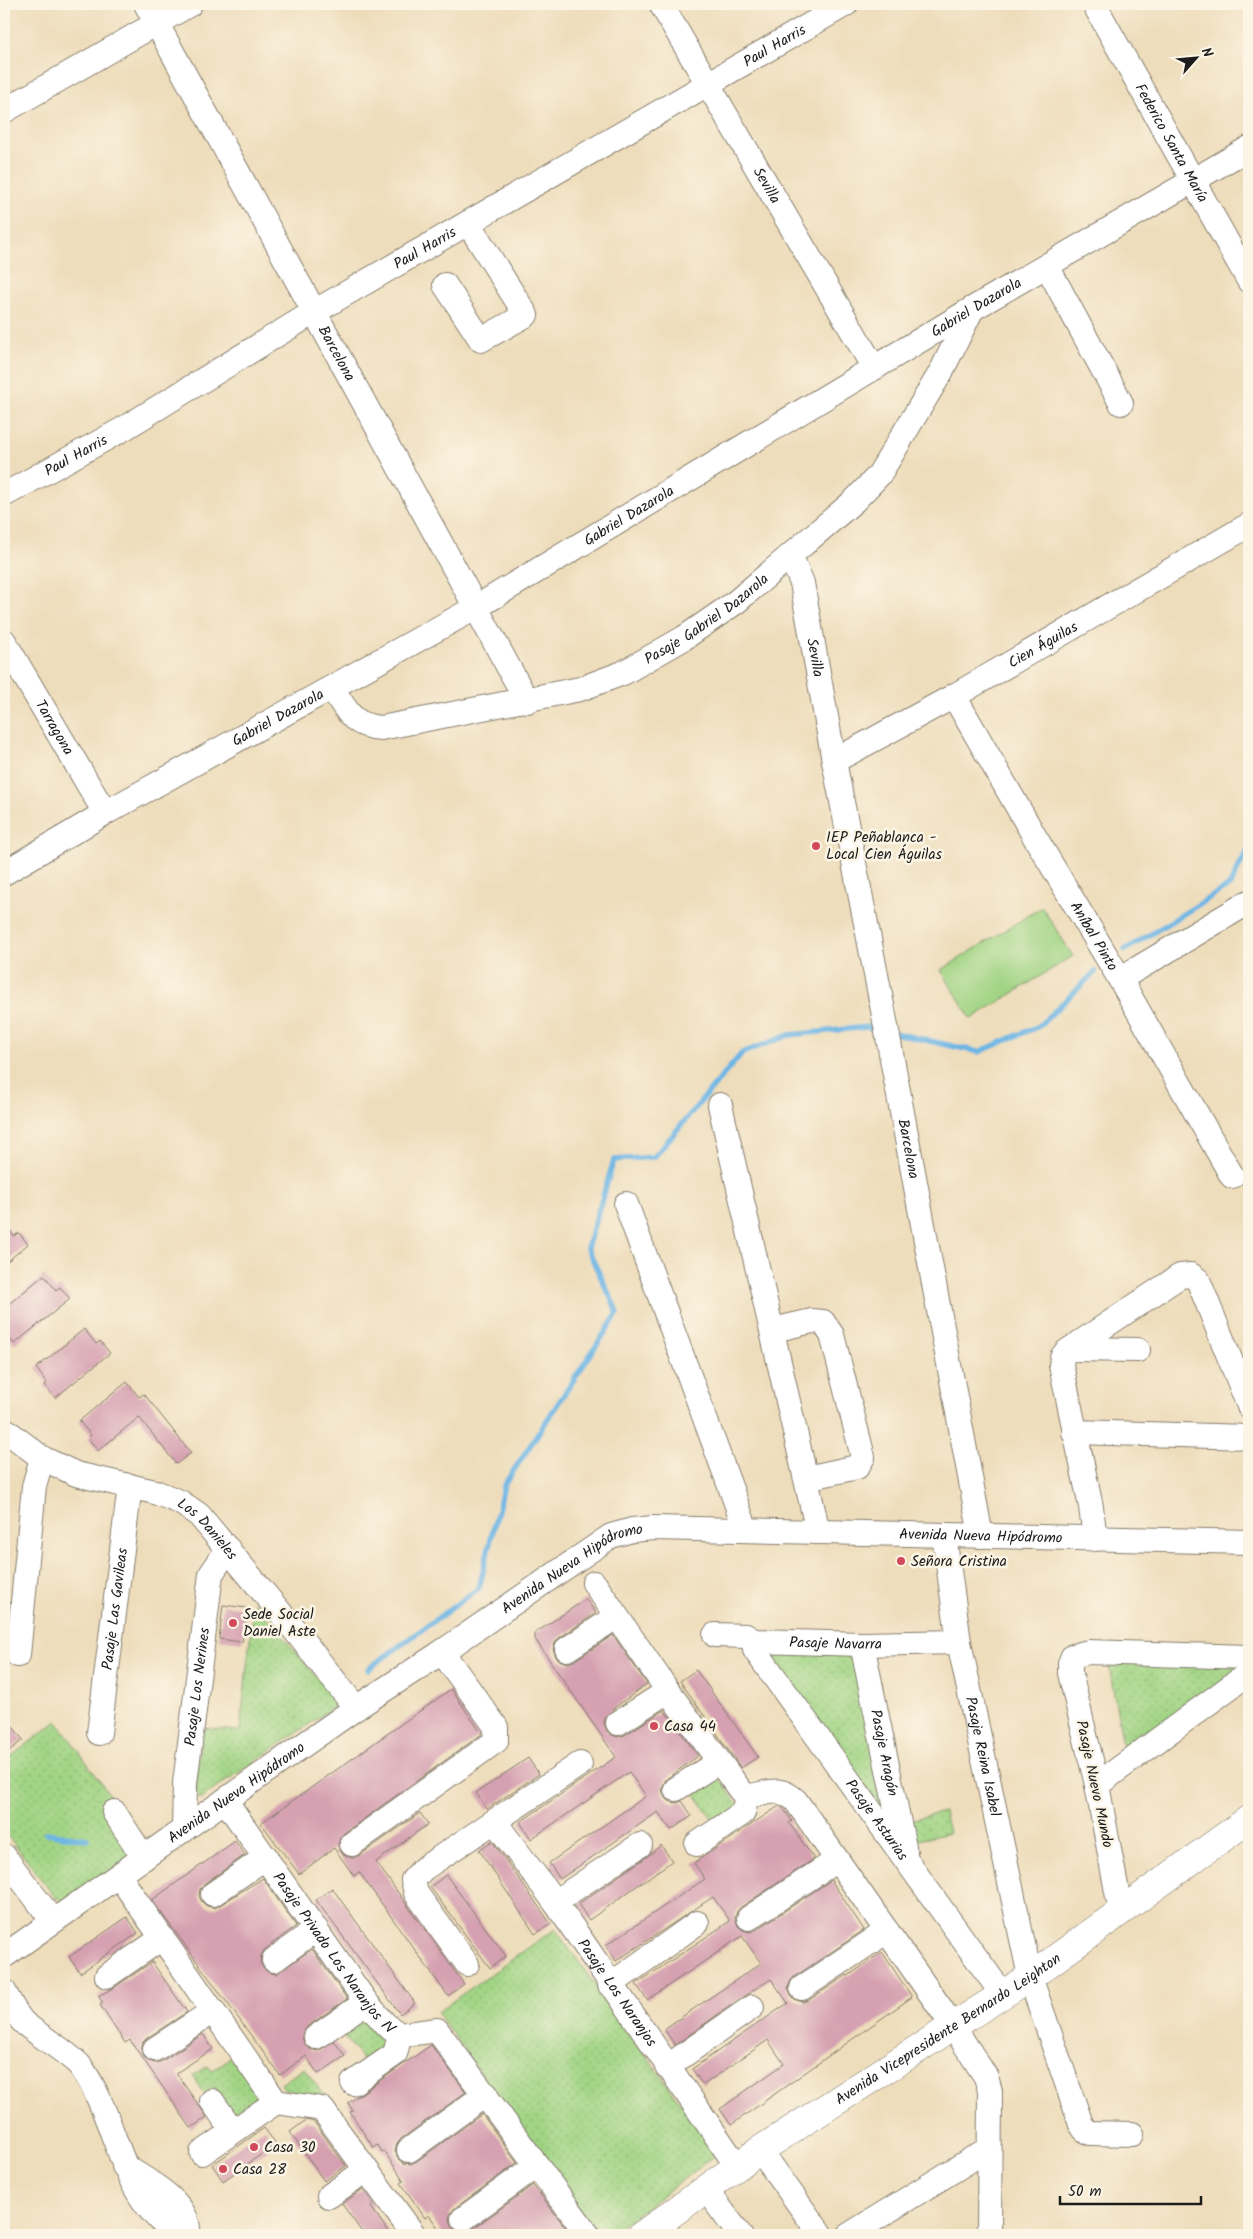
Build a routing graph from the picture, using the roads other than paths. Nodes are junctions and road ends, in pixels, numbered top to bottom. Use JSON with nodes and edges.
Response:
{"nodes":[{"id":1,"x":190,"y":4,"type":"edge"},
{"id":2,"x":661,"y":4,"type":"edge"},
{"id":3,"x":846,"y":4,"type":"edge"},
{"id":4,"x":1094,"y":4,"type":"edge"},
{"id":5,"x":151,"y":13,"type":"edge"},
{"id":6,"x":709,"y":84,"type":"junction"},
{"id":7,"x":4,"y":111,"type":"edge"},
{"id":8,"x":1249,"y":148,"type":"edge"},
{"id":9,"x":1193,"y":181,"type":"junction"},
{"id":10,"x":468,"y":223,"type":"junction"},
{"id":11,"x":1047,"y":266,"type":"junction"},
{"id":12,"x":1249,"y":281,"type":"edge"},
{"id":13,"x":445,"y":285,"type":"dead end"},
{"id":14,"x":972,"y":309,"type":"junction"},
{"id":15,"x":314,"y":312,"type":"junction"},
{"id":16,"x":874,"y":368,"type":"junction"},
{"id":17,"x":1122,"y":403,"type":"dead end"},
{"id":18,"x":4,"y":495,"type":"edge"},
{"id":19,"x":1249,"y":525,"type":"edge"},
{"id":20,"x":791,"y":557,"type":"junction"},
{"id":21,"x":475,"y":608,"type":"junction"},
{"id":22,"x":4,"y":641,"type":"edge"},
{"id":23,"x":332,"y":688,"type":"junction"},
{"id":24,"x":954,"y":696,"type":"junction"},
{"id":25,"x":527,"y":701,"type":"junction"},
{"id":26,"x":834,"y":761,"type":"junction"},
{"id":27,"x":105,"y":814,"type":"junction"},
{"id":28,"x":4,"y":873,"type":"edge"},
{"id":29,"x":1249,"y":902,"type":"edge"},
{"id":30,"x":1120,"y":978,"type":"junction"},
{"id":31,"x":720,"y":1105,"type":"dead end"},
{"id":32,"x":1232,"y":1176,"type":"dead end"},
{"id":33,"x":626,"y":1204,"type":"dead end"},
{"id":34,"x":773,"y":1330,"type":"junction"},
{"id":35,"x":1071,"y":1349,"type":"junction"},
{"id":36,"x":1138,"y":1350,"type":"dead end"},
{"id":37,"x":1249,"y":1406,"type":"edge"},
{"id":38,"x":4,"y":1429,"type":"edge"},
{"id":39,"x":1074,"y":1432,"type":"junction"},
{"id":40,"x":1249,"y":1438,"type":"edge"},
{"id":41,"x":42,"y":1458,"type":"junction"},
{"id":42,"x":807,"y":1478,"type":"junction"},
{"id":43,"x":130,"y":1486,"type":"junction"},
{"id":44,"x":746,"y":1530,"type":"junction"},
{"id":45,"x":818,"y":1532,"type":"junction"},
{"id":46,"x":944,"y":1535,"type":"junction"},
{"id":47,"x":981,"y":1536,"type":"junction"},
{"id":48,"x":1095,"y":1539,"type":"junction"},
{"id":49,"x":1249,"y":1542,"type":"edge"},
{"id":50,"x":228,"y":1549,"type":"junction"},
{"id":51,"x":594,"y":1583,"type":"dead end"},
{"id":52,"x":616,"y":1617,"type":"junction"},
{"id":53,"x":715,"y":1635,"type":"dead end"},
{"id":54,"x":754,"y":1641,"type":"junction"},
{"id":55,"x":959,"y":1642,"type":"junction"},
{"id":56,"x":862,"y":1644,"type":"junction"},
{"id":57,"x":567,"y":1649,"type":"dead end"},
{"id":58,"x":442,"y":1652,"type":"junction"},
{"id":59,"x":18,"y":1655,"type":"dead end"},
{"id":60,"x":1249,"y":1658,"type":"edge"},
{"id":61,"x":1249,"y":1673,"type":"edge"},
{"id":62,"x":668,"y":1691,"type":"junction"},
{"id":63,"x":356,"y":1708,"type":"junction"},
{"id":64,"x":618,"y":1723,"type":"dead end"},
{"id":65,"x":99,"y":1732,"type":"dead end"},
{"id":66,"x":718,"y":1762,"type":"junction"},
{"id":67,"x":580,"y":1764,"type":"dead end"},
{"id":68,"x":1098,"y":1785,"type":"junction"},
{"id":69,"x":676,"y":1789,"type":"dead end"},
{"id":70,"x":747,"y":1798,"type":"junction"},
{"id":71,"x":225,"y":1800,"type":"junction"},
{"id":72,"x":114,"y":1812,"type":"dead end"},
{"id":73,"x":1249,"y":1819,"type":"edge"},
{"id":74,"x":495,"y":1822,"type":"junction"},
{"id":75,"x":184,"y":1830,"type":"junction"},
{"id":76,"x":352,"y":1844,"type":"dead end"},
{"id":77,"x":697,"y":1844,"type":"dead end"},
{"id":78,"x":640,"y":1845,"type":"dead end"},
{"id":79,"x":4,"y":1856,"type":"edge"},
{"id":80,"x":266,"y":1857,"type":"junction"},
{"id":81,"x":144,"y":1858,"type":"junction"},
{"id":82,"x":837,"y":1860,"type":"junction"},
{"id":83,"x":907,"y":1861,"type":"junction"},
{"id":84,"x":119,"y":1876,"type":"junction"},
{"id":85,"x":213,"y":1894,"type":"dead end"},
{"id":86,"x":555,"y":1902,"type":"junction"},
{"id":87,"x":1121,"y":1913,"type":"junction"},
{"id":88,"x":749,"y":1918,"type":"dead end"},
{"id":89,"x":53,"y":1921,"type":"junction"},
{"id":90,"x":697,"y":1923,"type":"dead end"},
{"id":91,"x":316,"y":1930,"type":"junction"},
{"id":92,"x":888,"y":1931,"type":"junction"},
{"id":93,"x":162,"y":1938,"type":"junction"},
{"id":94,"x":4,"y":1956,"type":"edge"},
{"id":95,"x":274,"y":1960,"type":"dead end"},
{"id":96,"x":467,"y":1964,"type":"dead end"},
{"id":97,"x":107,"y":1976,"type":"dead end"},
{"id":98,"x":1030,"y":1977,"type":"junction"},
{"id":99,"x":610,"y":1985,"type":"junction"},
{"id":100,"x":802,"y":1988,"type":"dead end"},
{"id":101,"x":4,"y":1991,"type":"edge"},
{"id":102,"x":1003,"y":1995,"type":"junction"},
{"id":103,"x":366,"y":2002,"type":"junction"},
{"id":104,"x":752,"y":2007,"type":"dead end"},
{"id":105,"x":213,"y":2011,"type":"junction"},
{"id":106,"x":953,"y":2026,"type":"junction"},
{"id":107,"x":400,"y":2036,"type":"junction"},
{"id":108,"x":316,"y":2037,"type":"dead end"},
{"id":109,"x":155,"y":2049,"type":"dead end"},
{"id":110,"x":667,"y":2067,"type":"junction"},
{"id":111,"x":353,"y":2083,"type":"dead end"},
{"id":112,"x":486,"y":2094,"type":"junction"},
{"id":113,"x":212,"y":2101,"type":"dead end"},
{"id":114,"x":276,"y":2102,"type":"junction"},
{"id":115,"x":233,"y":2131,"type":"junction"},
{"id":116,"x":1132,"y":2134,"type":"dead end"},
{"id":117,"x":988,"y":2149,"type":"junction"},
{"id":118,"x":409,"y":2150,"type":"dead end"},
{"id":119,"x":760,"y":2150,"type":"junction"},
{"id":120,"x":202,"y":2153,"type":"dead end"},
{"id":121,"x":537,"y":2165,"type":"junction"},
{"id":122,"x":124,"y":2166,"type":"junction"},
{"id":123,"x":737,"y":2166,"type":"junction"},
{"id":124,"x":366,"y":2170,"type":"junction"},
{"id":125,"x":706,"y":2188,"type":"junction"},
{"id":126,"x":329,"y":2196,"type":"dead end"},
{"id":127,"x":463,"y":2220,"type":"dead end"},
{"id":128,"x":178,"y":2235,"type":"edge"},
{"id":129,"x":184,"y":2235,"type":"edge"},
{"id":130,"x":414,"y":2235,"type":"edge"},
{"id":131,"x":588,"y":2235,"type":"edge"},
{"id":132,"x":642,"y":2235,"type":"edge"},
{"id":133,"x":740,"y":2235,"type":"edge"},
{"id":134,"x":821,"y":2235,"type":"edge"},
{"id":135,"x":849,"y":2235,"type":"edge"},
{"id":136,"x":989,"y":2235,"type":"edge"}],
"edges":[{"from":1,"to":5,"type":"street"},
{"from":2,"to":6,"type":"street","name":"Sevilla"},
{"from":3,"to":6,"type":"street","name":"Paul Harris"},
{"from":4,"to":9,"type":"street","name":"Federico Santa María"},
{"from":5,"to":7,"type":"street"},
{"from":5,"to":15,"type":"street","name":"Barcelona"},
{"from":6,"to":10,"type":"street","name":"Paul Harris"},
{"from":6,"to":16,"type":"street","name":"Sevilla"},
{"from":8,"to":9,"type":"street","name":"Gabriel Dazarola"},
{"from":9,"to":11,"type":"street","name":"Gabriel Dazarola"},
{"from":9,"to":12,"type":"street","name":"Federico Santa María"},
{"from":10,"to":13,"type":"street"},
{"from":10,"to":15,"type":"street","name":"Paul Harris"},
{"from":11,"to":14,"type":"street","name":"Gabriel Dazarola"},
{"from":11,"to":17,"type":"street"},
{"from":14,"to":16,"type":"street","name":"Gabriel Dazarola"},
{"from":14,"to":20,"type":"street","name":"Pasaje Gabriel Dazarola"},
{"from":15,"to":18,"type":"street","name":"Paul Harris"},
{"from":15,"to":21,"type":"street","name":"Barcelona"},
{"from":16,"to":21,"type":"street","name":"Gabriel Dazarola"},
{"from":19,"to":24,"type":"street","name":"Cien Águilas"},
{"from":20,"to":25,"type":"street","name":"Pasaje Gabriel Dazarola"},
{"from":20,"to":26,"type":"street","name":"Sevilla"},
{"from":21,"to":23,"type":"street","name":"Gabriel Dazarola"},
{"from":21,"to":25,"type":"street","name":"Barcelona"},
{"from":22,"to":27,"type":"street","name":"Tarragona"},
{"from":23,"to":25,"type":"street","name":"Pasaje Gabriel Dazarola"},
{"from":23,"to":27,"type":"street","name":"Gabriel Dazarola"},
{"from":24,"to":26,"type":"street","name":"Cien Águilas"},
{"from":24,"to":30,"type":"street","name":"Aníbal Pinto"},
{"from":26,"to":47,"type":"street","name":"Barcelona"},
{"from":27,"to":28,"type":"street","name":"Gabriel Dazarola"},
{"from":29,"to":30,"type":"street"},
{"from":30,"to":32,"type":"street","name":"Aníbal Pinto"},
{"from":31,"to":34,"type":"street"},
{"from":33,"to":44,"type":"street"},
{"from":34,"to":42,"type":"street"},
{"from":34,"to":42,"type":"street"},
{"from":35,"to":36,"type":"street"},
{"from":35,"to":37,"type":"street"},
{"from":35,"to":39,"type":"street"},
{"from":38,"to":41,"type":"street","name":"Los Danieles"},
{"from":39,"to":40,"type":"street"},
{"from":39,"to":48,"type":"street"},
{"from":41,"to":43,"type":"street","name":"Los Danieles"},
{"from":41,"to":59,"type":"street"},
{"from":42,"to":45,"type":"street"},
{"from":43,"to":50,"type":"street","name":"Los Danieles"},
{"from":43,"to":65,"type":"street","name":"Pasaje Las Gavileas"},
{"from":44,"to":45,"type":"street","name":"Avenida Nueva Hipódromo"},
{"from":44,"to":58,"type":"street","name":"Avenida Nueva Hipódromo"},
{"from":45,"to":46,"type":"street","name":"Avenida Nueva Hipódromo"},
{"from":46,"to":47,"type":"street","name":"Avenida Nueva Hipódromo"},
{"from":46,"to":55,"type":"street","name":"Pasaje Reina Isabel"},
{"from":47,"to":48,"type":"street","name":"Avenida Nueva Hipódromo"},
{"from":48,"to":49,"type":"street","name":"Avenida Nueva Hipódromo"},
{"from":50,"to":63,"type":"street","name":"Los Danieles"},
{"from":50,"to":75,"type":"street","name":"Pasaje Los Nerines"},
{"from":51,"to":52,"type":"street"},
{"from":52,"to":57,"type":"street"},
{"from":52,"to":62,"type":"street"},
{"from":53,"to":54,"type":"street","name":"Pasaje Navarra"},
{"from":54,"to":56,"type":"street","name":"Pasaje Navarra"},
{"from":54,"to":83,"type":"street","name":"Pasaje Asturias"},
{"from":55,"to":56,"type":"street","name":"Pasaje Navarra"},
{"from":55,"to":98,"type":"street","name":"Pasaje Reina Isabel"},
{"from":56,"to":83,"type":"street","name":"Pasaje Aragón"},
{"from":58,"to":63,"type":"street","name":"Avenida Nueva Hipódromo"},
{"from":58,"to":76,"type":"street"},
{"from":60,"to":68,"type":"street","name":"Pasaje Nuevo Mundo"},
{"from":61,"to":68,"type":"street"},
{"from":62,"to":64,"type":"street"},
{"from":62,"to":66,"type":"street"},
{"from":63,"to":71,"type":"street","name":"Avenida Nueva Hipódromo"},
{"from":66,"to":69,"type":"street"},
{"from":66,"to":70,"type":"street"},
{"from":67,"to":74,"type":"street"},
{"from":68,"to":87,"type":"street","name":"Pasaje Nuevo Mundo"},
{"from":70,"to":77,"type":"street"},
{"from":70,"to":82,"type":"street"},
{"from":71,"to":75,"type":"street","name":"Avenida Nueva Hipódromo"},
{"from":71,"to":80,"type":"street","name":"Pasaje Privado Los Naranjos IV"},
{"from":72,"to":81,"type":"street"},
{"from":73,"to":87,"type":"main road","name":"Avenida Vicepresidente Bernardo Leighton"},
{"from":74,"to":86,"type":"street","name":"Pasaje Los Naranjos"},
{"from":74,"to":96,"type":"street"},
{"from":75,"to":81,"type":"street","name":"Avenida Nueva Hipódromo"},
{"from":78,"to":86,"type":"street"},
{"from":79,"to":89,"type":"street"},
{"from":80,"to":85,"type":"street"},
{"from":80,"to":91,"type":"street","name":"Pasaje Privado Los Naranjos IV"},
{"from":81,"to":84,"type":"street","name":"Avenida Nueva Hipódromo"},
{"from":82,"to":88,"type":"street"},
{"from":82,"to":92,"type":"street"},
{"from":83,"to":102,"type":"street","name":"Pasaje Asturias"},
{"from":84,"to":89,"type":"street","name":"Avenida Nueva Hipódromo"},
{"from":84,"to":93,"type":"street"},
{"from":86,"to":99,"type":"street","name":"Pasaje Los Naranjos"},
{"from":87,"to":98,"type":"main road","name":"Avenida Vicepresidente Bernardo Leighton"},
{"from":89,"to":94,"type":"street","name":"Avenida Nueva Hipódromo"},
{"from":90,"to":99,"type":"street"},
{"from":91,"to":95,"type":"street"},
{"from":91,"to":103,"type":"street","name":"Pasaje Privado Los Naranjos IV"},
{"from":92,"to":100,"type":"street"},
{"from":92,"to":106,"type":"street"},
{"from":93,"to":97,"type":"street"},
{"from":93,"to":105,"type":"street"},
{"from":98,"to":102,"type":"main road","name":"Avenida Vicepresidente Bernardo Leighton"},
{"from":98,"to":116,"type":"street","name":"Pasaje Reina Isabel"},
{"from":99,"to":110,"type":"street","name":"Pasaje Los Naranjos"},
{"from":101,"to":122,"type":"street"},
{"from":102,"to":106,"type":"main road","name":"Avenida Vicepresidente Bernardo Leighton"},
{"from":103,"to":107,"type":"street","name":"Pasaje Privado Los Naranjos IV"},
{"from":103,"to":108,"type":"street"},
{"from":104,"to":110,"type":"street"},
{"from":105,"to":109,"type":"street"},
{"from":105,"to":114,"type":"street"},
{"from":106,"to":117,"type":"street"},
{"from":106,"to":119,"type":"main road","name":"Avenida Vicepresidente Bernardo Leighton"},
{"from":107,"to":111,"type":"street"},
{"from":107,"to":112,"type":"street","name":"Pasaje Privado Los Naranjos IV"},
{"from":110,"to":123,"type":"street","name":"Pasaje Los Naranjos"},
{"from":112,"to":118,"type":"street"},
{"from":112,"to":121,"type":"street","name":"Pasaje Privado Los Naranjos IV"},
{"from":113,"to":115,"type":"street"},
{"from":114,"to":115,"type":"street"},
{"from":114,"to":124,"type":"street"},
{"from":115,"to":120,"type":"street"},
{"from":117,"to":135,"type":"street"},
{"from":117,"to":136,"type":"street"},
{"from":119,"to":123,"type":"main road","name":"Avenida Vicepresidente Bernardo Leighton"},
{"from":119,"to":134,"type":"street"},
{"from":121,"to":127,"type":"street"},
{"from":121,"to":131,"type":"street","name":"Pasaje Privado Los Naranjos IV"},
{"from":122,"to":128,"type":"street"},
{"from":122,"to":129,"type":"street"},
{"from":123,"to":125,"type":"main road","name":"Avenida Vicepresidente Bernardo Leighton"},
{"from":124,"to":126,"type":"street"},
{"from":124,"to":130,"type":"street"},
{"from":125,"to":132,"type":"main road","name":"Avenida Vicepresidente Bernardo Leighton"},
{"from":125,"to":133,"type":"street"}]}
